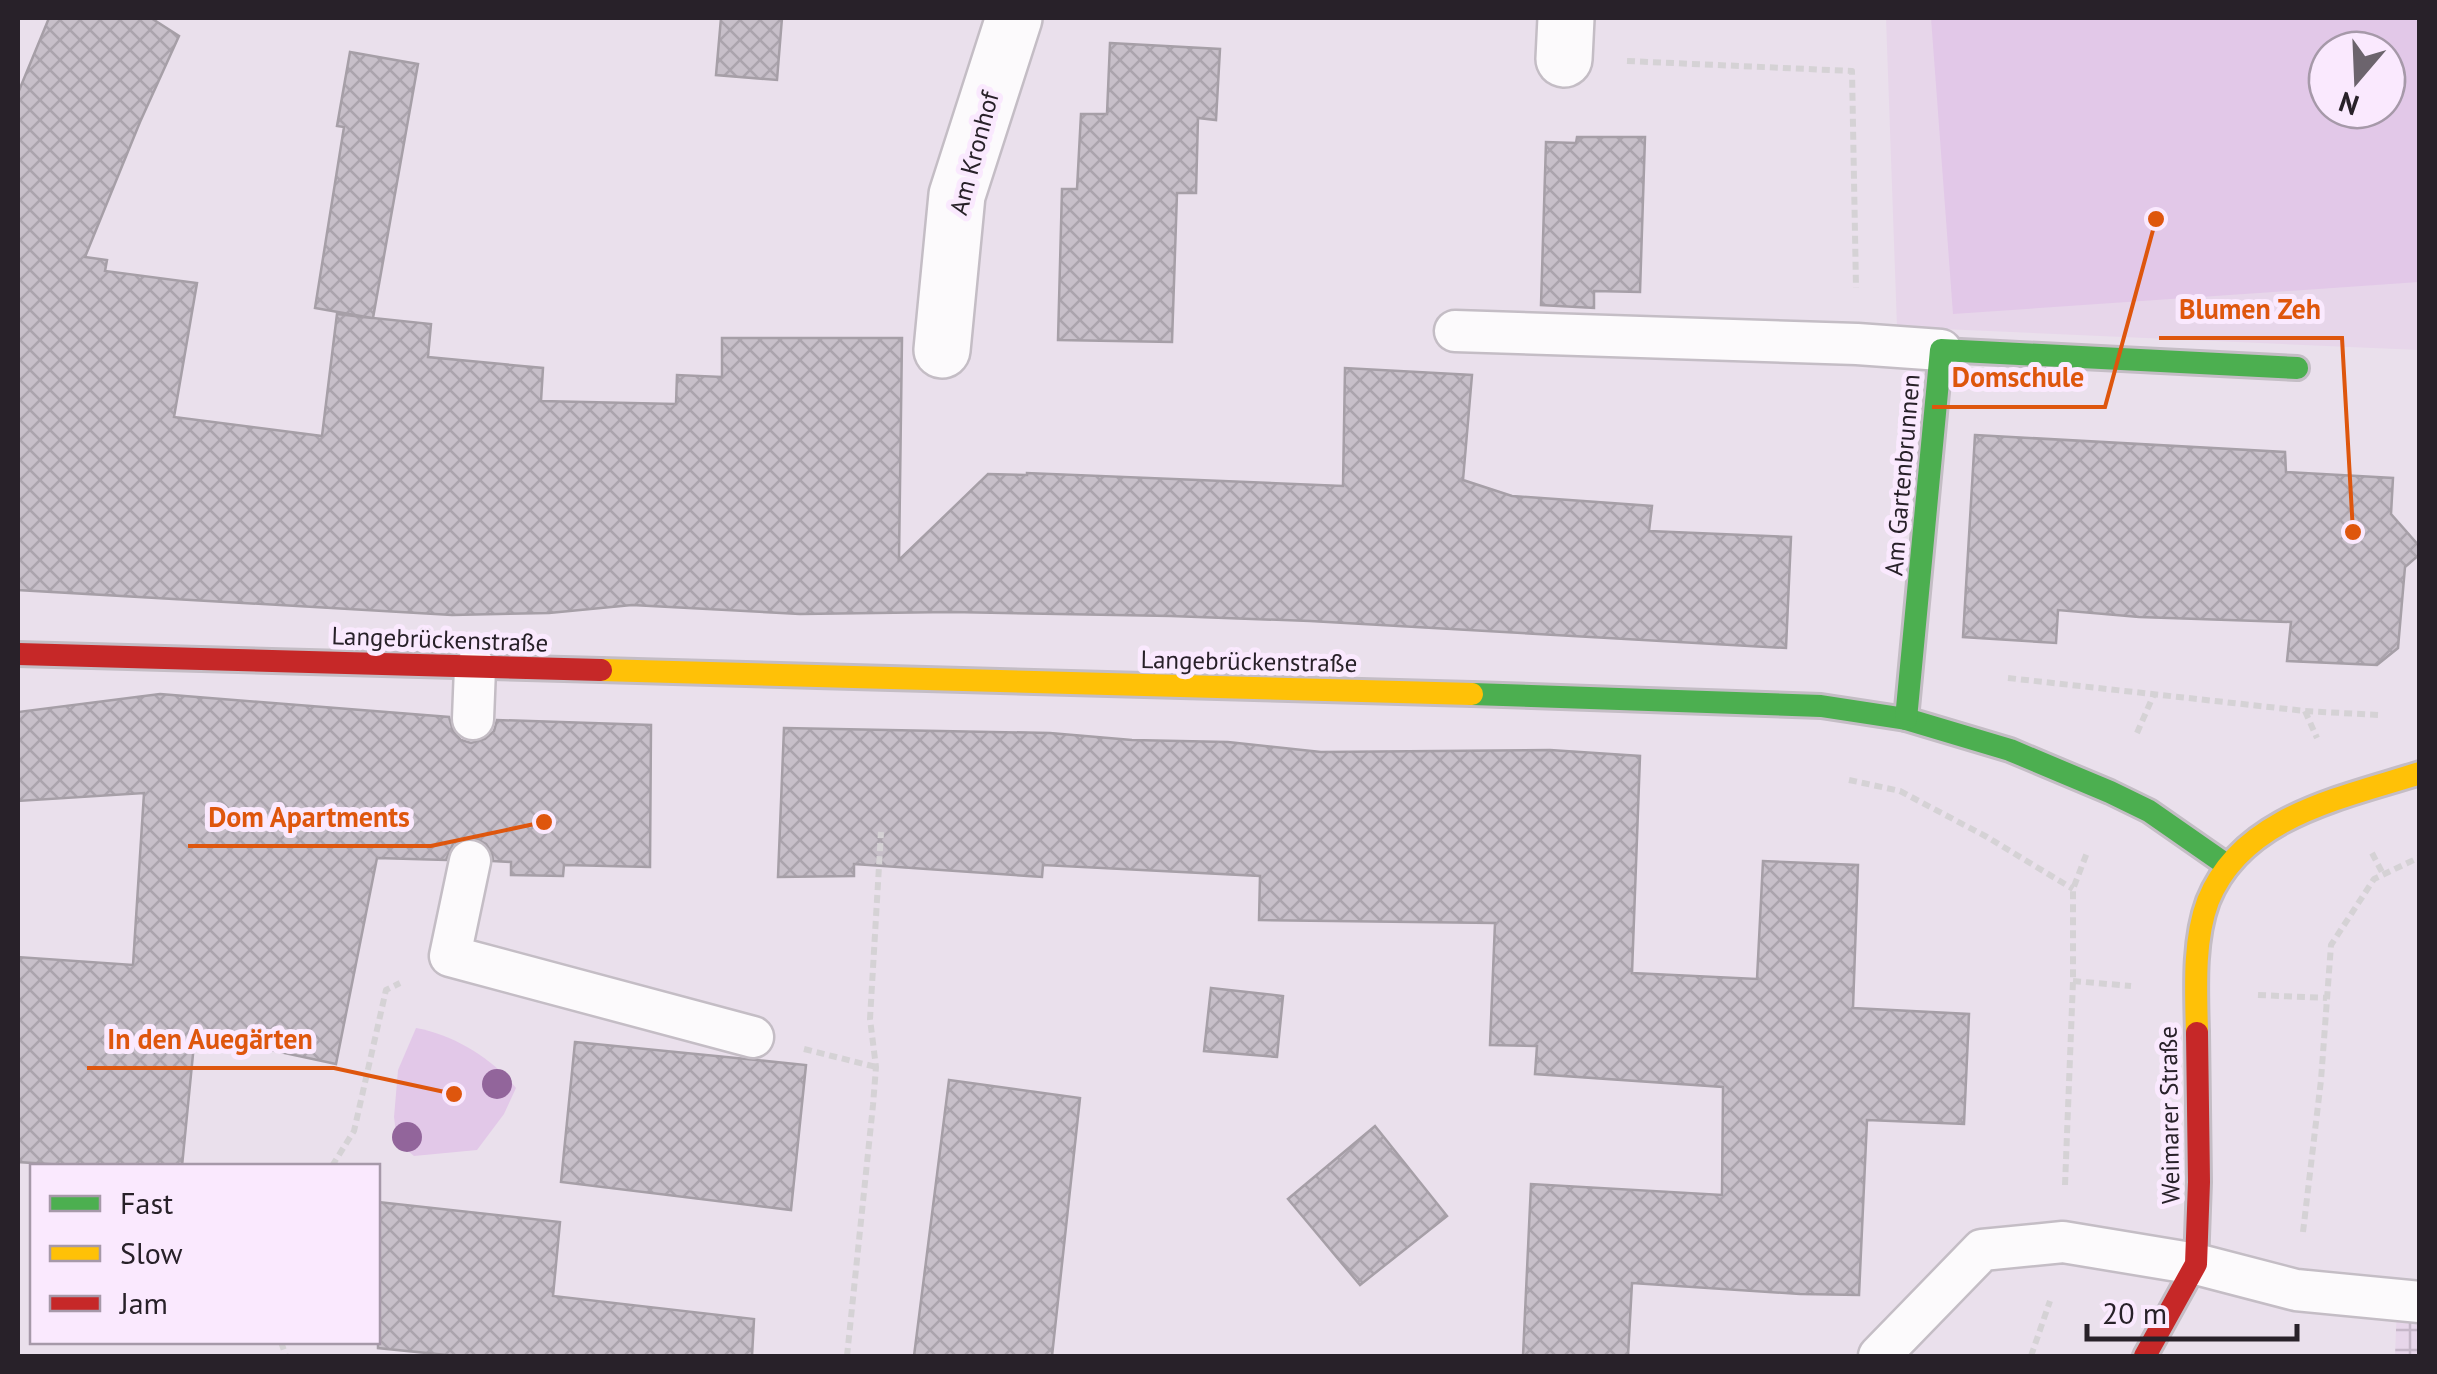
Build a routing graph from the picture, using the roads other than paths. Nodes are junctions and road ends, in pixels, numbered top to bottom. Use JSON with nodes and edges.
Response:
{"nodes":[{"id":1,"x":1014,"y":18,"type":"edge"},
{"id":2,"x":1455,"y":331,"type":"dead end"},
{"id":3,"x":942,"y":350,"type":"dead end"},
{"id":4,"x":1941,"y":350,"type":"junction"},
{"id":5,"x":2296,"y":368,"type":"dead end"},
{"id":6,"x":18,"y":654,"type":"edge"},
{"id":7,"x":475,"y":668,"type":"junction"},
{"id":8,"x":473,"y":719,"type":"dead end"},
{"id":9,"x":1906,"y":719,"type":"junction"},
{"id":10,"x":2420,"y":773,"type":"edge"},
{"id":11,"x":470,"y":861,"type":"dead end"},
{"id":12,"x":2228,"y":866,"type":"junction"},
{"id":13,"x":753,"y":1037,"type":"road end"},
{"id":14,"x":2196,"y":1264,"type":"junction"},
{"id":15,"x":2420,"y":1302,"type":"edge"},
{"id":16,"x":1878,"y":1356,"type":"edge"},
{"id":17,"x":2145,"y":1356,"type":"edge"}],
"edges":[{"from":1,"to":3,"type":"street","name":"Am Kronhof"},
{"from":2,"to":4,"type":"lane"},
{"from":4,"to":5,"type":"street","name":"Am Gartenbrunnen"},
{"from":4,"to":9,"type":"street","name":"Am Gartenbrunnen"},
{"from":6,"to":7,"type":"street","name":"Langebrückenstraße"},
{"from":7,"to":8,"type":"lane"},
{"from":7,"to":9,"type":"street","name":"Langebrückenstraße"},
{"from":9,"to":12,"type":"street","name":"Langebrückenstraße"},
{"from":10,"to":12,"type":"street"},
{"from":11,"to":13,"type":"lane"},
{"from":12,"to":14,"type":"street","name":"Weimarer Straße"},
{"from":14,"to":15,"type":"lane"},
{"from":14,"to":16,"type":"lane"},
{"from":14,"to":17,"type":"street","name":"Weimarer Straße"}]}
